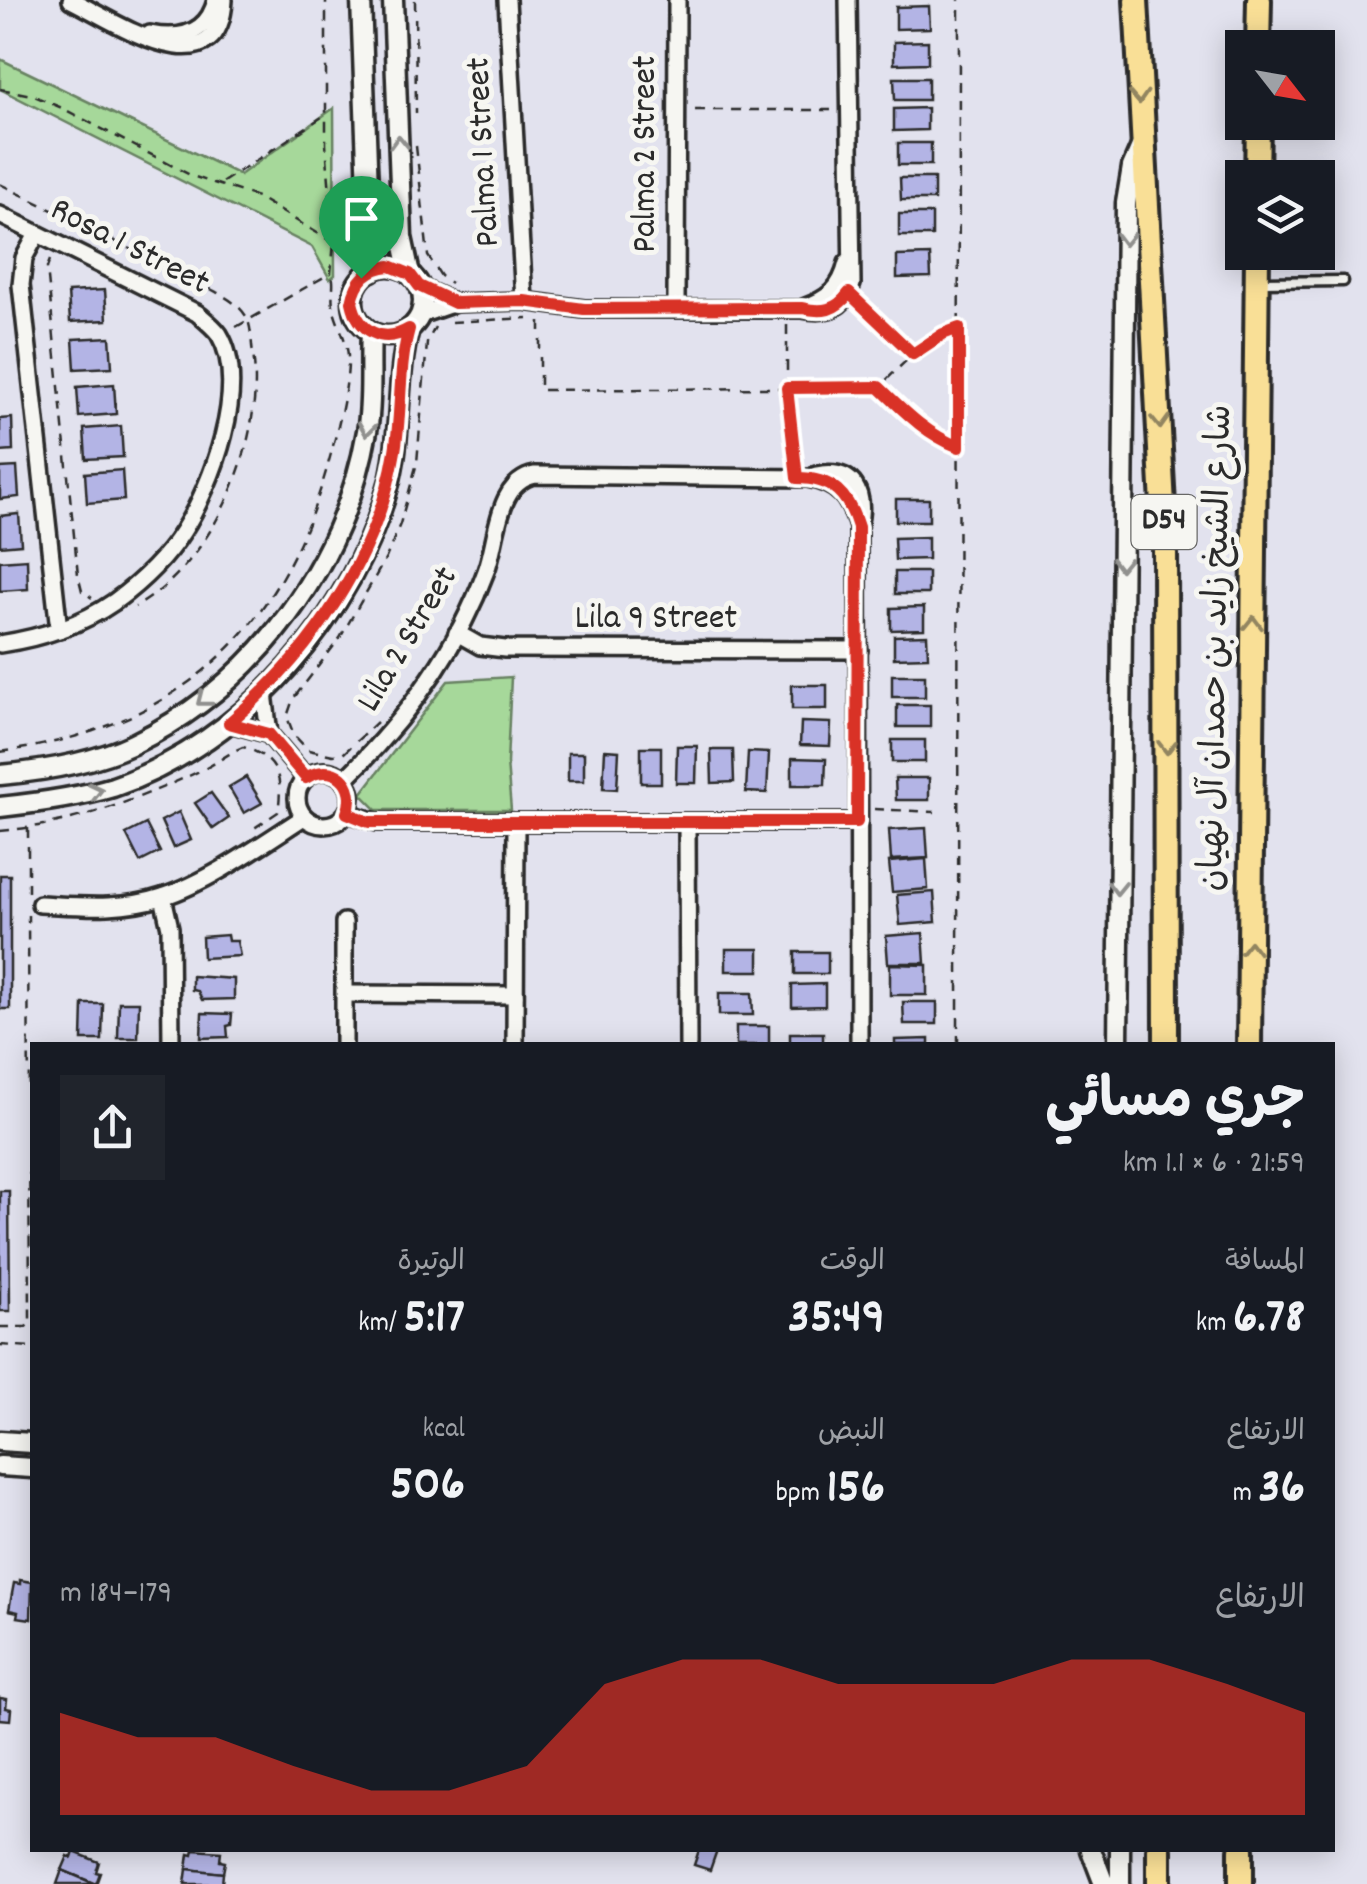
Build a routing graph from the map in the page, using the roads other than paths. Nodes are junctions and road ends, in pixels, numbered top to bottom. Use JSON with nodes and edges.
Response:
{"nodes":[{"id":1,"x":71,"y":0,"type":"edge"},
{"id":2,"x":216,"y":0,"type":"edge"},
{"id":3,"x":224,"y":0,"type":"edge"},
{"id":4,"x":361,"y":0,"type":"edge"},
{"id":5,"x":393,"y":0,"type":"edge"},
{"id":6,"x":507,"y":0,"type":"edge"},
{"id":7,"x":677,"y":0,"type":"edge"},
{"id":8,"x":848,"y":0,"type":"edge"},
{"id":9,"x":1136,"y":0,"type":"edge"},
{"id":10,"x":1259,"y":0,"type":"edge"},
{"id":11,"x":1258,"y":30,"type":"edge"},
{"id":12,"x":136,"y":31,"type":"junction"},
{"id":13,"x":1142,"y":144,"type":"junction"},
{"id":14,"x":0,"y":215,"type":"edge"},
{"id":15,"x":36,"y":234,"type":"junction"},
{"id":16,"x":850,"y":250,"type":"junction"},
{"id":17,"x":1257,"y":270,"type":"edge"},
{"id":18,"x":371,"y":271,"type":"junction"},
{"id":19,"x":414,"y":280,"type":"junction"},
{"id":20,"x":1343,"y":281,"type":"dead end"},
{"id":21,"x":1257,"y":282,"type":"junction"},
{"id":22,"x":524,"y":301,"type":"junction"},
{"id":23,"x":455,"y":303,"type":"junction"},
{"id":24,"x":676,"y":308,"type":"junction"},
{"id":25,"x":794,"y":308,"type":"junction"},
{"id":26,"x":414,"y":322,"type":"junction"},
{"id":27,"x":370,"y":332,"type":"junction"},
{"id":28,"x":59,"y":630,"type":"junction"},
{"id":29,"x":457,"y":633,"type":"junction"},
{"id":30,"x":0,"y":644,"type":"edge"},
{"id":31,"x":858,"y":650,"type":"junction"},
{"id":32,"x":264,"y":694,"type":"junction"},
{"id":33,"x":229,"y":723,"type":"junction"},
{"id":34,"x":269,"y":734,"type":"junction"},
{"id":35,"x":0,"y":776,"type":"edge"},
{"id":36,"x":306,"y":778,"type":"junction"},
{"id":37,"x":344,"y":780,"type":"junction"},
{"id":38,"x":0,"y":807,"type":"edge"},
{"id":39,"x":347,"y":813,"type":"junction"},
{"id":40,"x":857,"y":815,"type":"junction"},
{"id":41,"x":304,"y":817,"type":"junction"},
{"id":42,"x":516,"y":822,"type":"junction"},
{"id":43,"x":688,"y":823,"type":"junction"},
{"id":44,"x":164,"y":897,"type":"junction"},
{"id":45,"x":40,"y":904,"type":"dead end"},
{"id":46,"x":344,"y":922,"type":"dead end"},
{"id":47,"x":344,"y":994,"type":"junction"},
{"id":48,"x":516,"y":995,"type":"junction"},
{"id":49,"x":170,"y":1042,"type":"edge"},
{"id":50,"x":344,"y":1042,"type":"edge"},
{"id":51,"x":515,"y":1042,"type":"edge"},
{"id":52,"x":688,"y":1042,"type":"edge"},
{"id":53,"x":859,"y":1042,"type":"edge"},
{"id":54,"x":1118,"y":1042,"type":"edge"},
{"id":55,"x":1166,"y":1042,"type":"edge"},
{"id":56,"x":1249,"y":1042,"type":"edge"},
{"id":57,"x":0,"y":1442,"type":"edge"},
{"id":58,"x":30,"y":1443,"type":"edge"},
{"id":59,"x":0,"y":1466,"type":"edge"},
{"id":60,"x":30,"y":1468,"type":"edge"},
{"id":61,"x":1092,"y":1852,"type":"edge"},
{"id":62,"x":1120,"y":1852,"type":"edge"},
{"id":63,"x":1158,"y":1852,"type":"edge"},
{"id":64,"x":1242,"y":1852,"type":"edge"},
{"id":65,"x":1104,"y":1884,"type":"edge"},
{"id":66,"x":1120,"y":1884,"type":"edge"},
{"id":67,"x":1158,"y":1884,"type":"edge"},
{"id":68,"x":1241,"y":1884,"type":"edge"}],
"edges":[{"from":1,"to":12,"type":"street"},
{"from":2,"to":12,"type":"street"},
{"from":3,"to":12,"type":"street"},
{"from":4,"to":18,"type":"street"},
{"from":19,"to":5,"type":"street","one_way":true},
{"from":6,"to":22,"type":"street","name":"Palma 1 Street"},
{"from":7,"to":24,"type":"street","name":"Palma 2 Street"},
{"from":8,"to":16,"type":"street"},
{"from":9,"to":13,"type":"main road","name":"شارع الشيخ زايد بن حمدان آل نهيان","number":"D54","one_way":true},
{"from":10,"to":11,"type":"main road"},
{"from":13,"to":54,"type":"street","one_way":true},
{"from":13,"to":55,"type":"main road","name":"شارع الشيخ زايد بن حمدان آل نهيان","number":"D54","one_way":true},
{"from":14,"to":15,"type":"street","name":"Rosa 1 Street"},
{"from":15,"to":28,"type":"street"},
{"from":15,"to":28,"type":"street","name":"Rosa 1 Street"},
{"from":16,"to":25,"type":"street"},
{"from":16,"to":25,"type":"street"},
{"from":17,"to":21,"type":"main road","name":"شارع الشيخ زايد بن حمدان آل نهيان"},
{"from":18,"to":19,"type":"street"},
{"from":18,"to":27,"type":"street"},
{"from":19,"to":23,"type":"street"},
{"from":19,"to":26,"type":"street"},
{"from":20,"to":21,"type":"lane"},
{"from":56,"to":21,"type":"main road","name":"شارع الشيخ زايد بن حمدان آل نهيان","one_way":true},
{"from":22,"to":23,"type":"street"},
{"from":22,"to":24,"type":"street"},
{"from":23,"to":26,"type":"street"},
{"from":24,"to":25,"type":"street"},
{"from":26,"to":27,"type":"street"},
{"from":26,"to":32,"type":"street"},
{"from":27,"to":35,"type":"street","one_way":true},
{"from":28,"to":30,"type":"street","name":"Rosa 1 Street"},
{"from":29,"to":31,"type":"street","name":"Lila 9 Street"},
{"from":29,"to":31,"type":"street","name":"Lila 2 Street"},
{"from":29,"to":37,"type":"street","name":"Lila 2 Street"},
{"from":31,"to":40,"type":"street","name":"Lila 2 Street"},
{"from":32,"to":33,"type":"street"},
{"from":32,"to":34,"type":"street"},
{"from":33,"to":34,"type":"street"},
{"from":38,"to":33,"type":"street","one_way":true},
{"from":34,"to":36,"type":"street"},
{"from":36,"to":37,"type":"street"},
{"from":36,"to":41,"type":"street"},
{"from":37,"to":39,"type":"street"},
{"from":39,"to":41,"type":"street"},
{"from":39,"to":42,"type":"street"},
{"from":40,"to":43,"type":"street"},
{"from":40,"to":53,"type":"street","name":"Lila 2 Street"},
{"from":41,"to":44,"type":"street"},
{"from":42,"to":43,"type":"street"},
{"from":42,"to":48,"type":"street"},
{"from":43,"to":52,"type":"street"},
{"from":44,"to":45,"type":"street"},
{"from":44,"to":49,"type":"street"},
{"from":46,"to":47,"type":"street"},
{"from":47,"to":48,"type":"street"},
{"from":47,"to":50,"type":"street"},
{"from":48,"to":51,"type":"street"},
{"from":57,"to":58,"type":"street"},
{"from":59,"to":60,"type":"street"},
{"from":61,"to":65,"type":"street"},
{"from":62,"to":66,"type":"street"},
{"from":63,"to":67,"type":"main road"},
{"from":64,"to":68,"type":"main road"}]}
